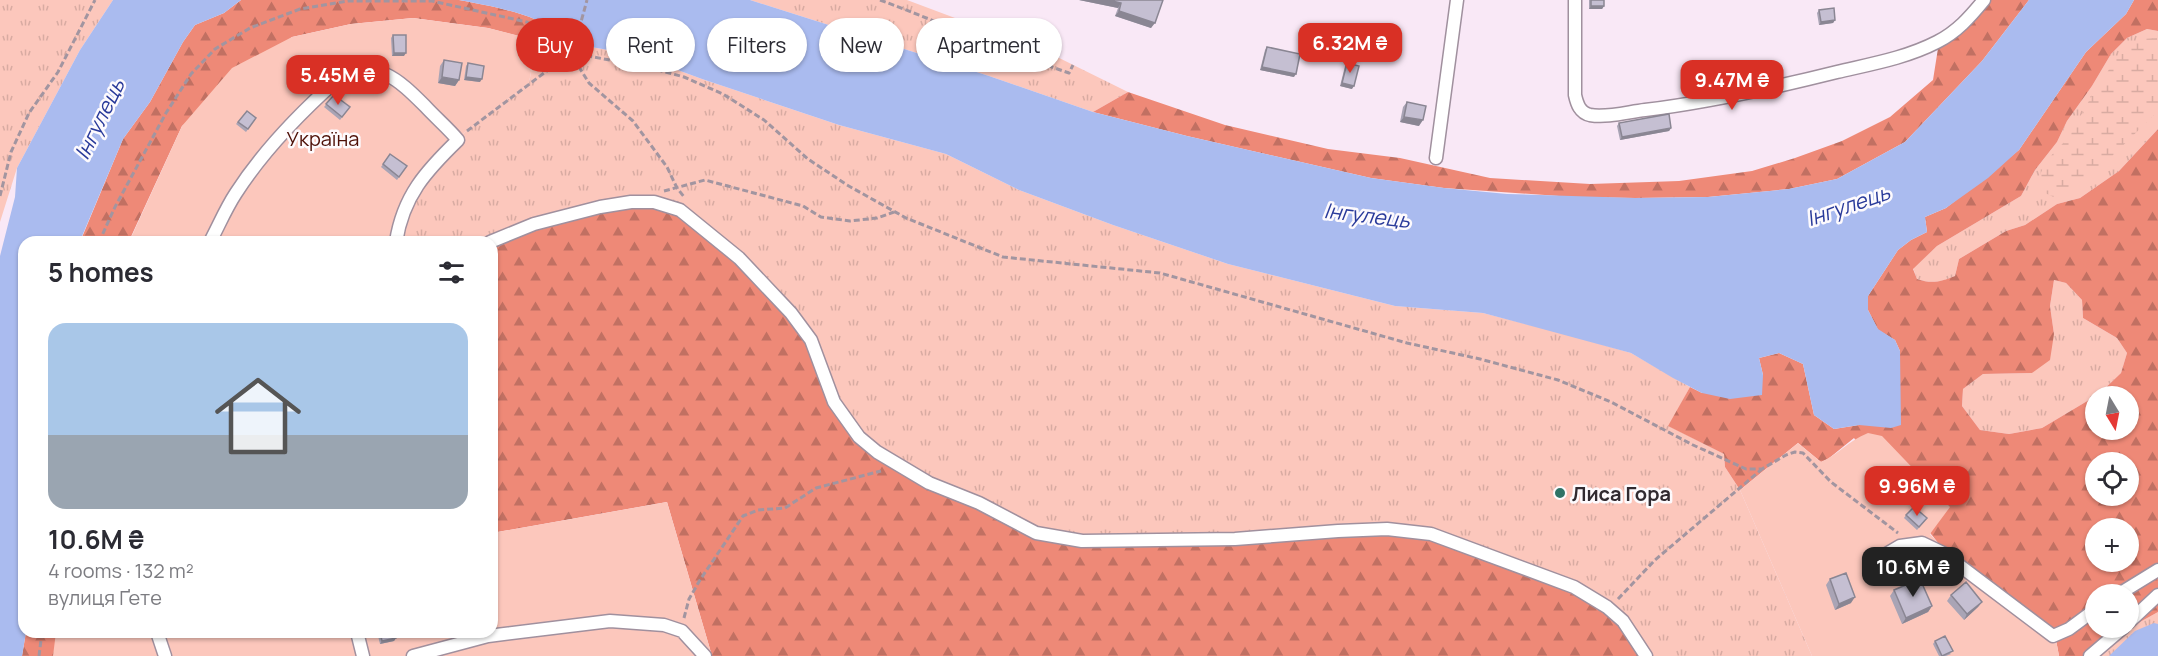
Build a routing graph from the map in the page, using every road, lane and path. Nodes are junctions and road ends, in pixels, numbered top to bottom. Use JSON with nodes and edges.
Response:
{"nodes":[{"id":1,"x":96,"y":0,"type":"edge"},
{"id":2,"x":587,"y":0,"type":"edge"},
{"id":3,"x":880,"y":0,"type":"edge"},
{"id":4,"x":1457,"y":0,"type":"edge"},
{"id":5,"x":1575,"y":0,"type":"edge"},
{"id":6,"x":1984,"y":0,"type":"edge"},
{"id":7,"x":582,"y":18,"type":"edge"},
{"id":8,"x":516,"y":19,"type":"edge"},
{"id":9,"x":594,"y":58,"type":"edge"},
{"id":10,"x":1073,"y":65,"type":"dead end"},
{"id":11,"x":545,"y":72,"type":"edge"},
{"id":12,"x":582,"y":72,"type":"edge"},
{"id":13,"x":458,"y":140,"type":"junction"},
{"id":14,"x":1436,"y":158,"type":"dead end"},
{"id":15,"x":677,"y":188,"type":"junction"},
{"id":16,"x":660,"y":192,"type":"dead end"},
{"id":17,"x":0,"y":196,"type":"edge"},
{"id":18,"x":690,"y":204,"type":"dead end"},
{"id":19,"x":894,"y":212,"type":"junction"},
{"id":20,"x":102,"y":236,"type":"edge"},
{"id":21,"x":213,"y":236,"type":"edge"},
{"id":22,"x":397,"y":236,"type":"edge"},
{"id":23,"x":498,"y":239,"type":"edge"},
{"id":24,"x":1762,"y":469,"type":"junction"},
{"id":25,"x":891,"y":471,"type":"dead end"},
{"id":26,"x":1911,"y":543,"type":"junction"},
{"id":27,"x":1871,"y":563,"type":"dead end"},
{"id":28,"x":2158,"y":570,"type":"edge"},
{"id":29,"x":2135,"y":584,"type":"edge"},
{"id":30,"x":2157,"y":599,"type":"edge"},
{"id":31,"x":1607,"y":607,"type":"junction"},
{"id":32,"x":2139,"y":614,"type":"edge"},
{"id":33,"x":2085,"y":617,"type":"edge"},
{"id":34,"x":685,"y":634,"type":"junction"},
{"id":35,"x":498,"y":635,"type":"edge"},
{"id":36,"x":41,"y":638,"type":"edge"},
{"id":37,"x":159,"y":638,"type":"edge"},
{"id":38,"x":358,"y":638,"type":"edge"},
{"id":39,"x":480,"y":638,"type":"edge"},
{"id":40,"x":2111,"y":638,"type":"edge"},
{"id":41,"x":39,"y":656,"type":"edge"},
{"id":42,"x":165,"y":656,"type":"edge"},
{"id":43,"x":363,"y":656,"type":"edge"},
{"id":44,"x":413,"y":656,"type":"edge"},
{"id":45,"x":705,"y":656,"type":"edge"},
{"id":46,"x":1646,"y":656,"type":"edge"},
{"id":47,"x":2090,"y":656,"type":"edge"}],
"edges":[{"from":1,"to":17,"type":"path"},
{"from":2,"to":7,"type":"path"},
{"from":3,"to":10,"type":"path"},
{"from":4,"to":14,"type":"street"},
{"from":5,"to":6,"type":"street"},
{"from":8,"to":20,"type":"path"},
{"from":9,"to":19,"type":"path"},
{"from":11,"to":13,"type":"path"},
{"from":12,"to":15,"type":"path"},
{"from":13,"to":21,"type":"street"},
{"from":13,"to":22,"type":"street"},
{"from":15,"to":16,"type":"path"},
{"from":15,"to":18,"type":"path"},
{"from":15,"to":19,"type":"path"},
{"from":19,"to":24,"type":"path"},
{"from":23,"to":31,"type":"street"},
{"from":24,"to":26,"type":"path"},
{"from":24,"to":31,"type":"path"},
{"from":25,"to":34,"type":"path"},
{"from":26,"to":27,"type":"street"},
{"from":26,"to":33,"type":"street"},
{"from":28,"to":29,"type":"street"},
{"from":30,"to":32,"type":"street"},
{"from":31,"to":46,"type":"street"},
{"from":34,"to":35,"type":"street"},
{"from":34,"to":45,"type":"street"},
{"from":36,"to":41,"type":"path"},
{"from":37,"to":42,"type":"street"},
{"from":38,"to":43,"type":"street"},
{"from":39,"to":44,"type":"street"},
{"from":40,"to":47,"type":"street"}]}
